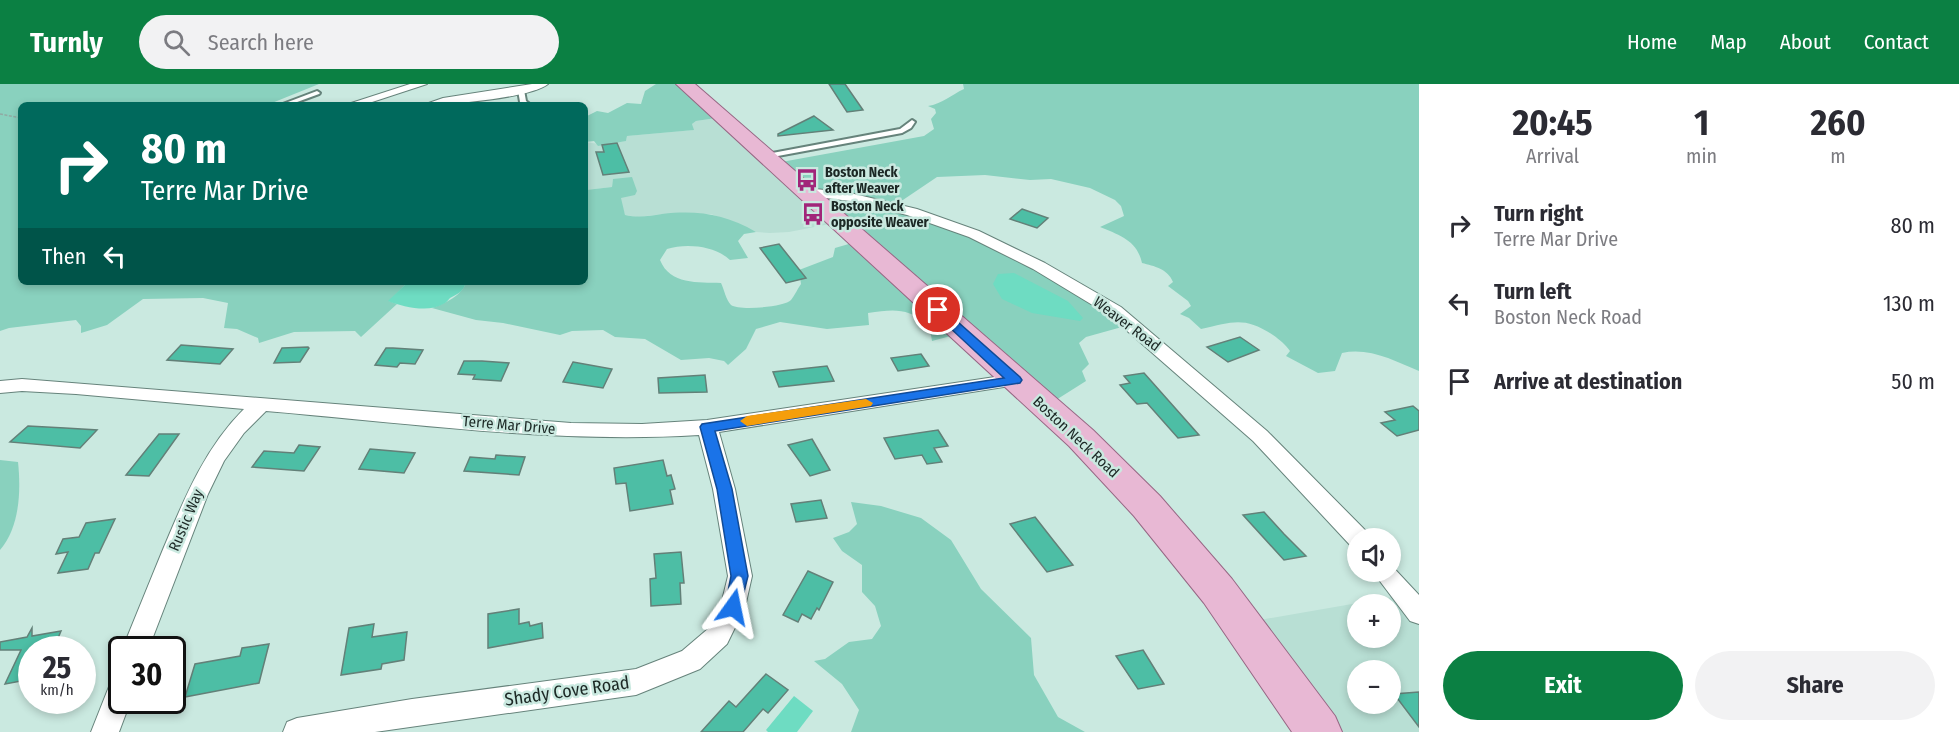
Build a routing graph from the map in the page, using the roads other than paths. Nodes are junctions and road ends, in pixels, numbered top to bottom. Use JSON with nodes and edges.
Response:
{"nodes":[{"id":1,"x":422,"y":84,"type":"edge"},
{"id":2,"x":543,"y":84,"type":"edge"},
{"id":3,"x":685,"y":84,"type":"edge"},
{"id":4,"x":521,"y":90,"type":"junction"},
{"id":5,"x":317,"y":93,"type":"dead end"},
{"id":6,"x":292,"y":102,"type":"edge"},
{"id":7,"x":361,"y":102,"type":"edge"},
{"id":8,"x":442,"y":102,"type":"edge"},
{"id":9,"x":523,"y":102,"type":"edge"},
{"id":10,"x":912,"y":122,"type":"dead end"},
{"id":11,"x":767,"y":156,"type":"junction"},
{"id":12,"x":807,"y":192,"type":"junction"},
{"id":13,"x":1015,"y":380,"type":"junction"},
{"id":14,"x":0,"y":387,"type":"edge"},
{"id":15,"x":260,"y":405,"type":"junction"},
{"id":16,"x":707,"y":427,"type":"junction"},
{"id":17,"x":1348,"y":528,"type":"edge"},
{"id":18,"x":1393,"y":582,"type":"edge"},
{"id":19,"x":1419,"y":614,"type":"edge"},
{"id":20,"x":141,"y":636,"type":"edge"},
{"id":21,"x":112,"y":714,"type":"edge"},
{"id":22,"x":105,"y":732,"type":"edge"},
{"id":23,"x":297,"y":732,"type":"edge"},
{"id":24,"x":1319,"y":732,"type":"edge"}],
"edges":[{"from":1,"to":7,"type":"street"},
{"from":2,"to":4,"type":"street"},
{"from":3,"to":11,"type":"main road","name":"Boston Neck Road"},
{"from":4,"to":8,"type":"street"},
{"from":4,"to":9,"type":"lane"},
{"from":5,"to":6,"type":"lane"},
{"from":10,"to":11,"type":"lane"},
{"from":11,"to":12,"type":"main road","name":"Boston Neck Road"},
{"from":12,"to":13,"type":"main road","name":"Boston Neck Road"},
{"from":12,"to":17,"type":"street","name":"Weaver Road"},
{"from":13,"to":16,"type":"street","name":"Terre Mar Drive"},
{"from":13,"to":24,"type":"main road","name":"Boston Neck Road"},
{"from":14,"to":15,"type":"street","name":"Terre Mar Drive"},
{"from":15,"to":16,"type":"street","name":"Terre Mar Drive"},
{"from":15,"to":20,"type":"street","name":"Rustic Way"},
{"from":16,"to":23,"type":"street","name":"Shady Cove Road"},
{"from":18,"to":19,"type":"street"},
{"from":21,"to":22,"type":"street"}]}
